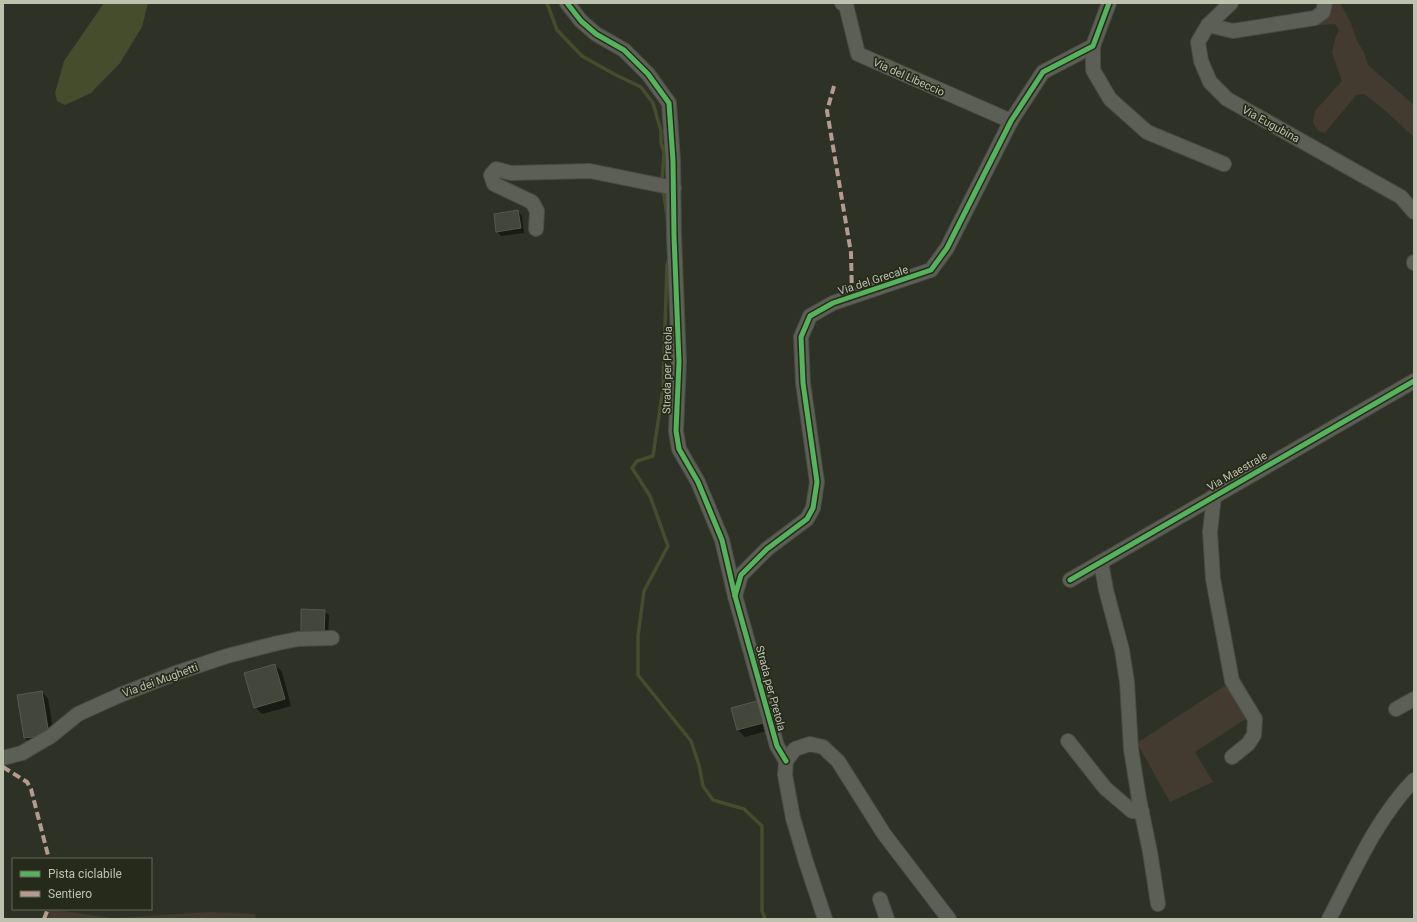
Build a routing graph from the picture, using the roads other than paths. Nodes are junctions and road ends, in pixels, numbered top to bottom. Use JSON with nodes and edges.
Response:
{"nodes":[{"id":1,"x":567,"y":3,"type":"edge"},
{"id":2,"x":842,"y":3,"type":"edge"},
{"id":3,"x":1109,"y":3,"type":"edge"},
{"id":4,"x":1231,"y":3,"type":"edge"},
{"id":5,"x":1325,"y":3,"type":"edge"},
{"id":6,"x":1208,"y":25,"type":"junction"},
{"id":7,"x":1093,"y":46,"type":"junction"},
{"id":8,"x":1011,"y":122,"type":"junction"},
{"id":9,"x":1224,"y":164,"type":"dead end"},
{"id":10,"x":674,"y":188,"type":"junction"},
{"id":11,"x":1414,"y":212,"type":"edge"},
{"id":12,"x":536,"y":229,"type":"dead end"},
{"id":13,"x":1414,"y":381,"type":"edge"},
{"id":14,"x":1214,"y":496,"type":"junction"},
{"id":15,"x":1101,"y":562,"type":"junction"},
{"id":16,"x":1070,"y":580,"type":"dead end"},
{"id":17,"x":735,"y":596,"type":"junction"},
{"id":18,"x":332,"y":638,"type":"dead end"},
{"id":19,"x":1414,"y":699,"type":"edge"},
{"id":20,"x":1396,"y":709,"type":"dead end"},
{"id":21,"x":1068,"y":741,"type":"dead end"},
{"id":22,"x":1232,"y":757,"type":"dead end"},
{"id":23,"x":3,"y":758,"type":"edge"},
{"id":24,"x":786,"y":761,"type":"junction"},
{"id":25,"x":1414,"y":780,"type":"edge"},
{"id":26,"x":1142,"y":812,"type":"junction"},
{"id":27,"x":880,"y":900,"type":"dead end"},
{"id":28,"x":1158,"y":904,"type":"dead end"},
{"id":29,"x":825,"y":919,"type":"edge"},
{"id":30,"x":887,"y":919,"type":"edge"},
{"id":31,"x":949,"y":919,"type":"edge"},
{"id":32,"x":1329,"y":919,"type":"edge"}],
"edges":[{"from":1,"to":10,"type":"street","name":"Strada per Pretola"},
{"from":2,"to":8,"type":"street","name":"Via del Libeccio"},
{"from":3,"to":7,"type":"street"},
{"from":4,"to":6,"type":"street","name":"Via Eugubina"},
{"from":5,"to":6,"type":"street"},
{"from":6,"to":11,"type":"street","name":"Via Eugubina"},
{"from":7,"to":8,"type":"street","name":"Via del Grecale"},
{"from":7,"to":9,"type":"street"},
{"from":8,"to":17,"type":"street","name":"Via del Grecale"},
{"from":10,"to":12,"type":"street"},
{"from":10,"to":17,"type":"street","name":"Strada per Pretola"},
{"from":13,"to":14,"type":"street","name":"Via Maestrale"},
{"from":14,"to":15,"type":"street","name":"Via Maestrale"},
{"from":14,"to":22,"type":"street"},
{"from":15,"to":16,"type":"street","name":"Via Maestrale"},
{"from":15,"to":26,"type":"street"},
{"from":17,"to":24,"type":"street","name":"Strada per Pretola"},
{"from":18,"to":23,"type":"street","name":"Via dei Mughetti"},
{"from":19,"to":20,"type":"street"},
{"from":21,"to":26,"type":"street"},
{"from":24,"to":29,"type":"street"},
{"from":24,"to":31,"type":"street"},
{"from":25,"to":32,"type":"street"},
{"from":26,"to":28,"type":"street"},
{"from":27,"to":30,"type":"street"}]}
